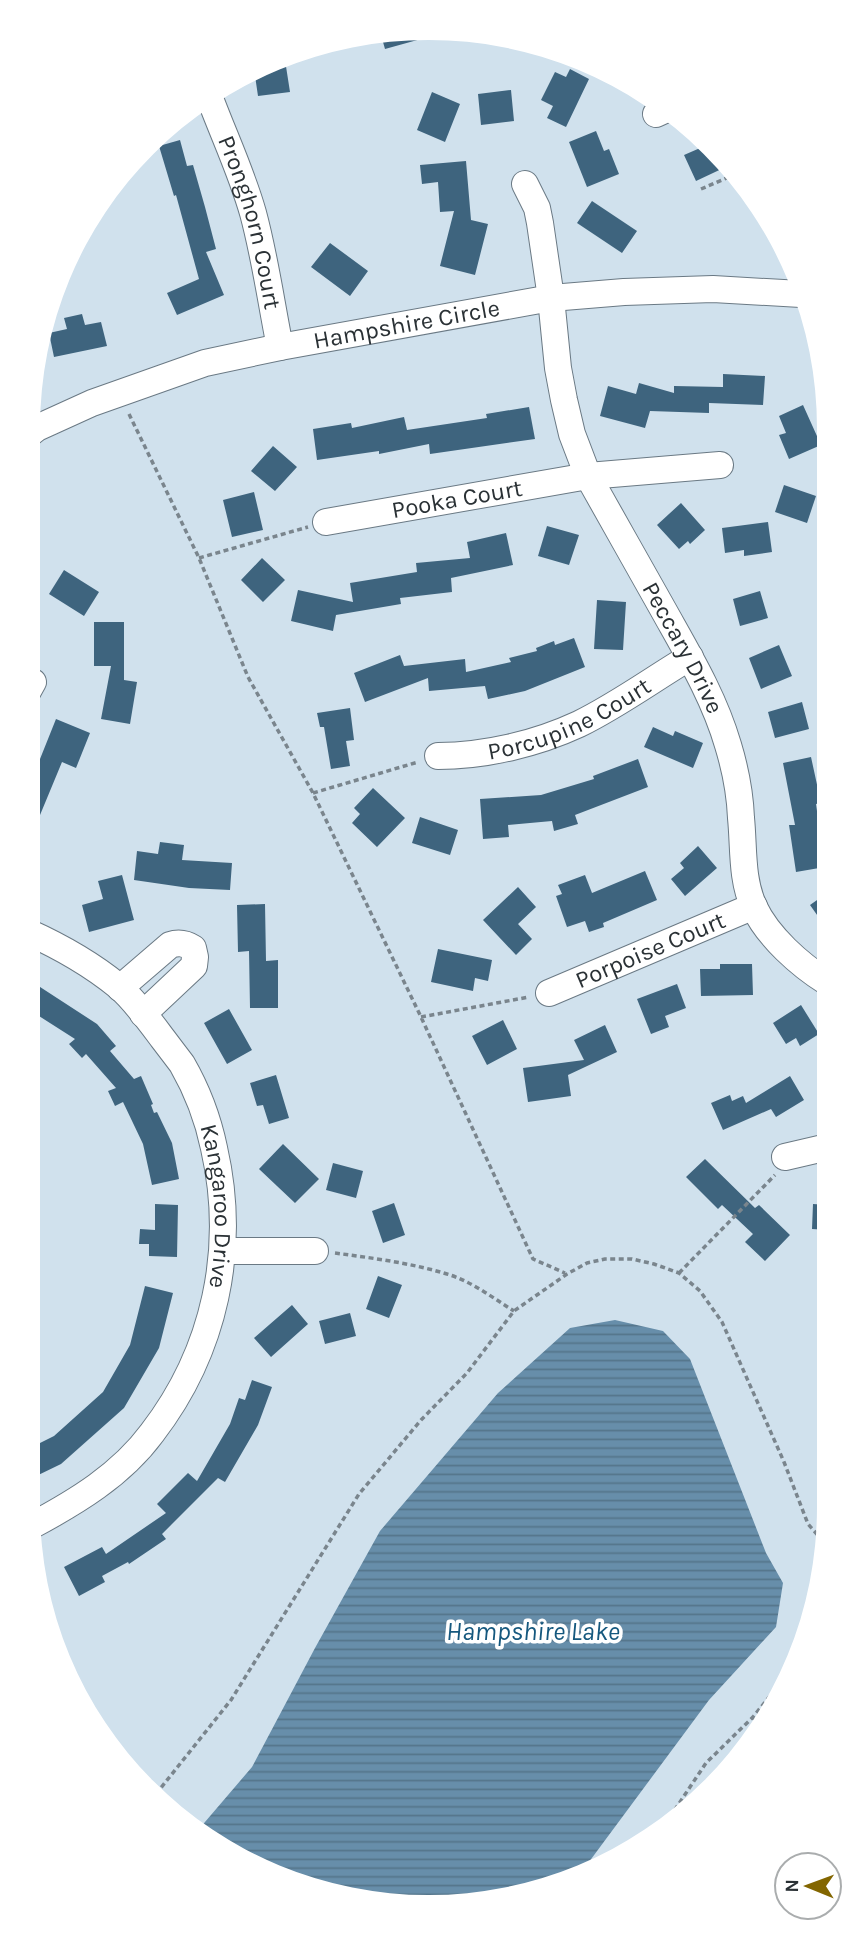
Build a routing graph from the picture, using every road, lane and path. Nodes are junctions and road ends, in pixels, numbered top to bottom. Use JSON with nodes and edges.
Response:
{"nodes":[{"id":1,"x":213,"y":106,"type":"edge"},
{"id":2,"x":725,"y":179,"type":"edge"},
{"id":3,"x":525,"y":184,"type":"dead end"},
{"id":4,"x":701,"y":189,"type":"dead end"},
{"id":5,"x":792,"y":293,"type":"edge"},
{"id":6,"x":551,"y":298,"type":"junction"},
{"id":7,"x":279,"y":347,"type":"junction"},
{"id":8,"x":119,"y":393,"type":"junction"},
{"id":9,"x":40,"y":422,"type":"edge"},
{"id":10,"x":720,"y":465,"type":"dead end"},
{"id":11,"x":588,"y":477,"type":"junction"},
{"id":12,"x":326,"y":522,"type":"joint"},
{"id":13,"x":199,"y":558,"type":"junction"},
{"id":14,"x":690,"y":657,"type":"junction"},
{"id":15,"x":438,"y":756,"type":"joint"},
{"id":16,"x":313,"y":793,"type":"junction"},
{"id":17,"x":754,"y":906,"type":"junction"},
{"id":18,"x":40,"y":938,"type":"edge"},
{"id":19,"x":817,"y":976,"type":"edge"},
{"id":20,"x":120,"y":988,"type":"junction"},
{"id":21,"x":549,"y":993,"type":"joint"},
{"id":22,"x":143,"y":1014,"type":"junction"},
{"id":23,"x":421,"y":1017,"type":"junction"},
{"id":24,"x":817,"y":1150,"type":"edge"},
{"id":25,"x":785,"y":1157,"type":"joint"},
{"id":26,"x":223,"y":1251,"type":"junction"},
{"id":27,"x":315,"y":1251,"type":"joint"},
{"id":28,"x":679,"y":1273,"type":"junction"},
{"id":29,"x":566,"y":1274,"type":"junction"},
{"id":30,"x":514,"y":1311,"type":"junction"},
{"id":31,"x":41,"y":1521,"type":"edge"},
{"id":32,"x":816,"y":1533,"type":"edge"},
{"id":33,"x":761,"y":1708,"type":"edge"},
{"id":34,"x":753,"y":1717,"type":"joint"},
{"id":35,"x":161,"y":1787,"type":"edge"},
{"id":36,"x":682,"y":1800,"type":"edge"}],
"edges":[{"from":1,"to":7,"type":"street","name":"Pronghorn Court"},
{"from":2,"to":4,"type":"path"},
{"from":3,"to":6,"type":"street"},
{"from":5,"to":6,"type":"street","name":"Hampshire Circle"},
{"from":6,"to":7,"type":"street","name":"Hampshire Circle"},
{"from":6,"to":11,"type":"street","name":"Peccary Drive"},
{"from":7,"to":8,"type":"street","name":"Hampshire Circle"},
{"from":8,"to":9,"type":"street","name":"Hampshire Circle"},
{"from":8,"to":13,"type":"path"},
{"from":10,"to":11,"type":"street","name":"Pooka Court"},
{"from":11,"to":12,"type":"street","name":"Pooka Court"},
{"from":11,"to":14,"type":"street","name":"Peccary Drive"},
{"from":12,"to":13,"type":"path"},
{"from":13,"to":16,"type":"path"},
{"from":14,"to":15,"type":"street","name":"Porcupine Court"},
{"from":14,"to":17,"type":"street","name":"Peccary Drive"},
{"from":15,"to":16,"type":"path"},
{"from":16,"to":23,"type":"path"},
{"from":17,"to":19,"type":"street","name":"Peccary Drive"},
{"from":17,"to":21,"type":"street","name":"Porpoise Court"},
{"from":18,"to":20,"type":"street","name":"Kangaroo Drive"},
{"from":20,"to":22,"type":"street","name":"Kangaroo Drive"},
{"from":20,"to":22,"type":"street"},
{"from":21,"to":23,"type":"path"},
{"from":22,"to":26,"type":"street","name":"Kangaroo Drive"},
{"from":23,"to":29,"type":"path"},
{"from":24,"to":25,"type":"street"},
{"from":25,"to":28,"type":"path"},
{"from":26,"to":27,"type":"street"},
{"from":26,"to":31,"type":"street","name":"Kangaroo Drive"},
{"from":27,"to":30,"type":"path"},
{"from":28,"to":29,"type":"path"},
{"from":28,"to":32,"type":"path"},
{"from":29,"to":30,"type":"path"},
{"from":30,"to":35,"type":"path"},
{"from":33,"to":34,"type":"path"},
{"from":34,"to":36,"type":"path"}]}
